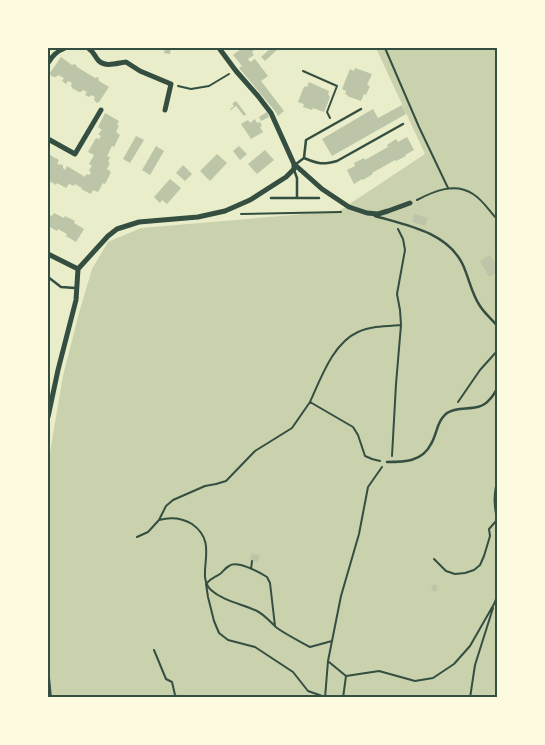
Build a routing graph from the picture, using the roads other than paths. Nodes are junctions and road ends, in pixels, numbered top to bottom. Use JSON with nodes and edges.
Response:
{"nodes":[{"id":1,"x":65,"y":48,"type":"edge"},
{"id":2,"x":88,"y":48,"type":"edge"},
{"id":3,"x":218,"y":48,"type":"edge"},
{"id":4,"x":48,"y":63,"type":"edge"},
{"id":5,"x":361,"y":109,"type":"dead end"},
{"id":6,"x":101,"y":110,"type":"dead end"},
{"id":7,"x":165,"y":110,"type":"dead end"},
{"id":8,"x":403,"y":124,"type":"dead end"},
{"id":9,"x":48,"y":138,"type":"edge"},
{"id":10,"x":304,"y":158,"type":"junction"},
{"id":11,"x":294,"y":167,"type":"junction"},
{"id":12,"x":272,"y":198,"type":"dead end"},
{"id":13,"x":297,"y":198,"type":"junction"},
{"id":14,"x":319,"y":198,"type":"dead end"},
{"id":15,"x":410,"y":203,"type":"road end"},
{"id":16,"x":367,"y":213,"type":"junction"},
{"id":17,"x":48,"y":254,"type":"edge"},
{"id":18,"x":78,"y":269,"type":"junction"},
{"id":19,"x":48,"y":277,"type":"edge"},
{"id":20,"x":76,"y":288,"type":"junction"},
{"id":21,"x":498,"y":327,"type":"edge"},
{"id":22,"x":498,"y":386,"type":"edge"},
{"id":23,"x":48,"y":417,"type":"edge"},
{"id":24,"x":387,"y":462,"type":"road end"}],
"edges":[{"from":1,"to":4,"type":"street"},
{"from":2,"to":7,"type":"street"},
{"from":3,"to":11,"type":"street"},
{"from":5,"to":10,"type":"lane"},
{"from":6,"to":9,"type":"street"},
{"from":8,"to":10,"type":"lane"},
{"from":10,"to":11,"type":"lane"},
{"from":11,"to":13,"type":"lane"},
{"from":11,"to":16,"type":"street"},
{"from":11,"to":18,"type":"street"},
{"from":12,"to":13,"type":"lane"},
{"from":13,"to":14,"type":"lane"},
{"from":15,"to":16,"type":"street"},
{"from":16,"to":21,"type":"lane"},
{"from":17,"to":18,"type":"street"},
{"from":18,"to":20,"type":"street"},
{"from":19,"to":20,"type":"lane"},
{"from":20,"to":23,"type":"street"},
{"from":22,"to":24,"type":"lane"}]}
